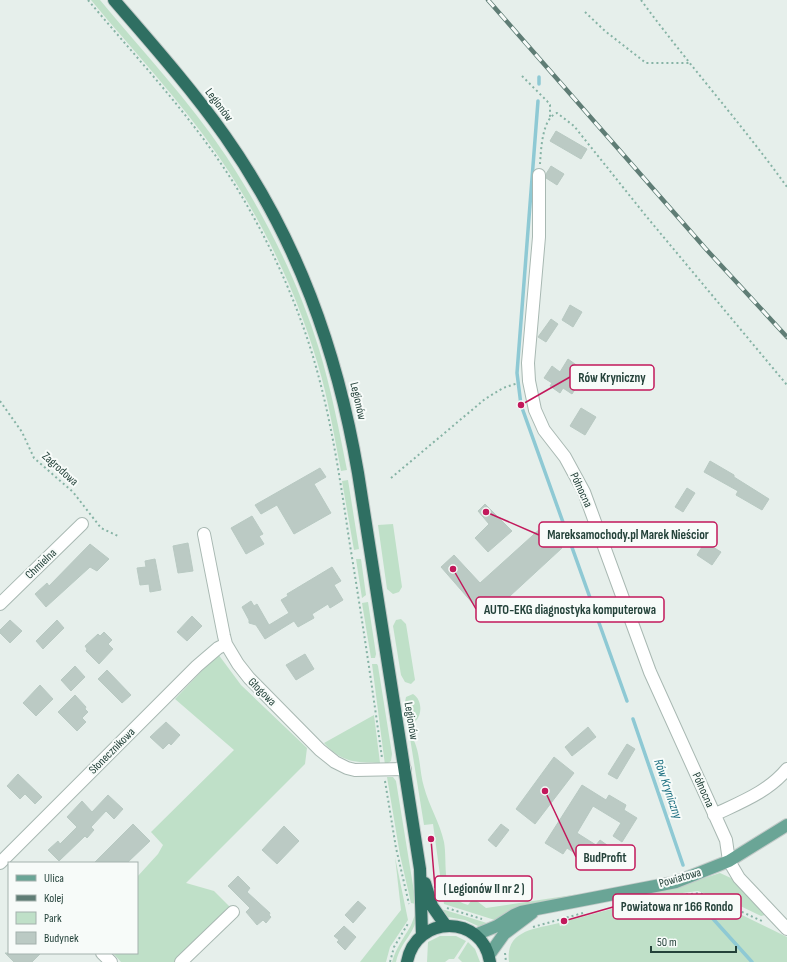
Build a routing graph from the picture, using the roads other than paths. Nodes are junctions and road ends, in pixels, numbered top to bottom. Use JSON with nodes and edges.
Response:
{"nodes":[{"id":1,"x":114,"y":0,"type":"edge"},
{"id":2,"x":539,"y":175,"type":"road end"},
{"id":3,"x":82,"y":524,"type":"dead end"},
{"id":4,"x":204,"y":534,"type":"dead end"},
{"id":5,"x":0,"y":604,"type":"edge"},
{"id":6,"x":226,"y":644,"type":"junction"},
{"id":7,"x":405,"y":769,"type":"junction"},
{"id":8,"x":787,"y":769,"type":"edge"},
{"id":9,"x":714,"y":815,"type":"junction"},
{"id":10,"x":787,"y":825,"type":"edge"},
{"id":11,"x":7,"y":861,"type":"edge"},
{"id":12,"x":729,"y":861,"type":"junction"},
{"id":13,"x":420,"y":869,"type":"junction"},
{"id":14,"x":536,"y":910,"type":"junction"},
{"id":15,"x":233,"y":912,"type":"dead end"},
{"id":16,"x":446,"y":926,"type":"junction"},
{"id":17,"x":787,"y":929,"type":"edge"},
{"id":18,"x":422,"y":935,"type":"junction"},
{"id":19,"x":476,"y":935,"type":"junction"},
{"id":20,"x":103,"y":954,"type":"edge"},
{"id":21,"x":490,"y":959,"type":"edge"},
{"id":22,"x":111,"y":962,"type":"edge"},
{"id":23,"x":181,"y":962,"type":"edge"},
{"id":24,"x":407,"y":962,"type":"edge"}],
"edges":[{"from":1,"to":7,"type":"highway","name":"Legionów"},
{"from":2,"to":9,"type":"street","name":"Północna"},
{"from":3,"to":5,"type":"street","name":"Chmielna"},
{"from":4,"to":6,"type":"street","name":"Głogowa"},
{"from":6,"to":7,"type":"street","name":"Głogowa"},
{"from":6,"to":11,"type":"street","name":"Słonecznikowa"},
{"from":7,"to":13,"type":"highway","name":"Legionów"},
{"from":8,"to":9,"type":"street"},
{"from":9,"to":12,"type":"street","name":"Północna"},
{"from":10,"to":12,"type":"main road","name":"Powiatowa"},
{"from":12,"to":14,"type":"main road","name":"Powiatowa"},
{"from":12,"to":17,"type":"street"},
{"from":13,"to":16,"type":"highway","name":"Legionów"},
{"from":13,"to":18,"type":"highway","name":"Legionów"},
{"from":14,"to":19,"type":"main road","name":"Powiatowa"},
{"from":14,"to":21,"type":"main road","name":"Powiatowa"},
{"from":15,"to":23,"type":"street"},
{"from":16,"to":18,"type":"highway"},
{"from":16,"to":19,"type":"highway"},
{"from":18,"to":24,"type":"highway"},
{"from":19,"to":21,"type":"highway"},
{"from":20,"to":22,"type":"street"}]}
